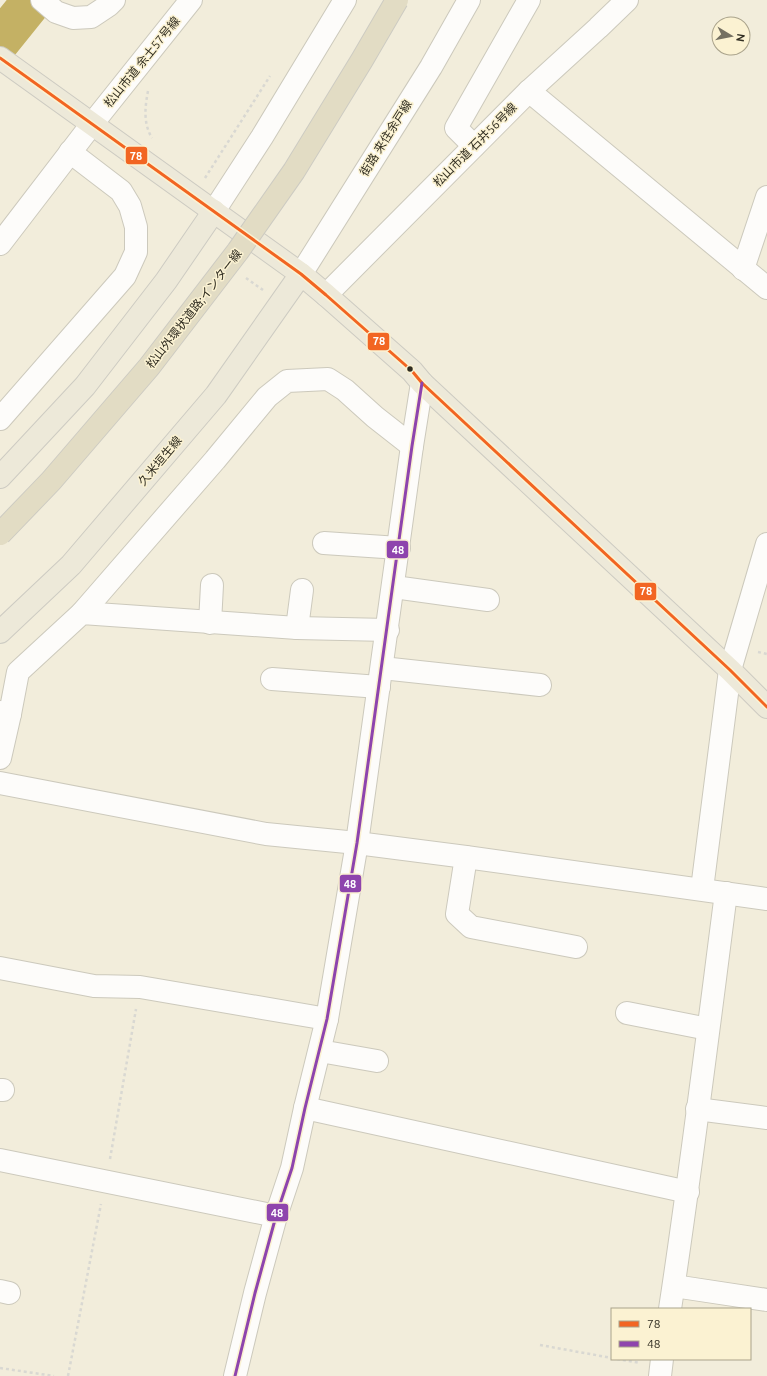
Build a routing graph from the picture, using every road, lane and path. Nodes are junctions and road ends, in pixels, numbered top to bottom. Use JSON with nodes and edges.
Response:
{"nodes":[{"id":1,"x":42,"y":0,"type":"edge"},
{"id":2,"x":114,"y":0,"type":"edge"},
{"id":3,"x":191,"y":0,"type":"edge"},
{"id":4,"x":345,"y":0,"type":"edge"},
{"id":5,"x":397,"y":0,"type":"edge"},
{"id":6,"x":469,"y":0,"type":"edge"},
{"id":7,"x":529,"y":0,"type":"edge"},
{"id":8,"x":626,"y":0,"type":"edge"},
{"id":9,"x":0,"y":58,"type":"edge"},
{"id":10,"x":272,"y":73,"type":"dead end"},
{"id":11,"x":529,"y":91,"type":"junction"},
{"id":12,"x":86,"y":120,"type":"junction"},
{"id":13,"x":474,"y":146,"type":"junction"},
{"id":14,"x":70,"y":152,"type":"junction"},
{"id":15,"x":204,"y":180,"type":"dead end"},
{"id":16,"x":767,"y":197,"type":"edge"},
{"id":17,"x":214,"y":211,"type":"junction"},
{"id":18,"x":0,"y":244,"type":"edge"},
{"id":19,"x":743,"y":269,"type":"junction"},
{"id":20,"x":301,"y":274,"type":"junction"},
{"id":21,"x":245,"y":277,"type":"dead end"},
{"id":22,"x":767,"y":288,"type":"edge"},
{"id":23,"x":265,"y":291,"type":"dead end"},
{"id":24,"x":326,"y":295,"type":"junction"},
{"id":25,"x":422,"y":383,"type":"junction"},
{"id":26,"x":0,"y":419,"type":"edge"},
{"id":27,"x":412,"y":446,"type":"junction"},
{"id":28,"x":0,"y":477,"type":"edge"},
{"id":29,"x":0,"y":534,"type":"edge"},
{"id":30,"x":324,"y":543,"type":"dead end"},
{"id":31,"x":767,"y":544,"type":"edge"},
{"id":32,"x":399,"y":548,"type":"junction"},
{"id":33,"x":212,"y":585,"type":"dead end"},
{"id":34,"x":394,"y":587,"type":"junction"},
{"id":35,"x":302,"y":590,"type":"dead end"},
{"id":36,"x":488,"y":600,"type":"dead end"},
{"id":37,"x":82,"y":613,"type":"junction"},
{"id":38,"x":210,"y":623,"type":"junction"},
{"id":39,"x":297,"y":628,"type":"junction"},
{"id":40,"x":388,"y":630,"type":"junction"},
{"id":41,"x":0,"y":632,"type":"edge"},
{"id":42,"x":730,"y":670,"type":"junction"},
{"id":43,"x":381,"y":678,"type":"junction"},
{"id":44,"x":272,"y":679,"type":"dead end"},
{"id":45,"x":540,"y":685,"type":"dead end"},
{"id":46,"x":767,"y":707,"type":"edge"},
{"id":47,"x":5,"y":713,"type":"edge"},
{"id":48,"x":0,"y":758,"type":"edge"},
{"id":49,"x":0,"y":783,"type":"edge"},
{"id":50,"x":357,"y":843,"type":"junction"},
{"id":51,"x":466,"y":857,"type":"junction"},
{"id":52,"x":702,"y":890,"type":"junction"},
{"id":53,"x":726,"y":893,"type":"junction"},
{"id":54,"x":767,"y":899,"type":"edge"},
{"id":55,"x":576,"y":947,"type":"dead end"},
{"id":56,"x":0,"y":968,"type":"edge"},
{"id":57,"x":626,"y":1013,"type":"dead end"},
{"id":58,"x":328,"y":1019,"type":"junction"},
{"id":59,"x":708,"y":1029,"type":"junction"},
{"id":60,"x":320,"y":1050,"type":"junction"},
{"id":61,"x":377,"y":1061,"type":"dead end"},
{"id":62,"x":305,"y":1108,"type":"junction"},
{"id":63,"x":698,"y":1109,"type":"junction"},
{"id":64,"x":767,"y":1118,"type":"edge"},
{"id":65,"x":0,"y":1160,"type":"edge"},
{"id":66,"x":688,"y":1192,"type":"junction"},
{"id":67,"x":276,"y":1216,"type":"junction"},
{"id":68,"x":674,"y":1286,"type":"junction"},
{"id":69,"x":767,"y":1300,"type":"edge"},
{"id":70,"x":670,"y":1308,"type":"edge"},
{"id":71,"x":540,"y":1345,"type":"dead end"},
{"id":72,"x":611,"y":1358,"type":"edge"},
{"id":73,"x":662,"y":1360,"type":"edge"},
{"id":74,"x":0,"y":1368,"type":"edge"},
{"id":75,"x":54,"y":1376,"type":"edge"},
{"id":76,"x":235,"y":1376,"type":"edge"},
{"id":77,"x":660,"y":1376,"type":"edge"}],
"edges":[{"from":1,"to":2,"type":"street"},
{"from":3,"to":12,"type":"street","name":"松山市道 余土57号線"},
{"from":4,"to":17,"type":"street"},
{"from":5,"to":29,"type":"highway","name":"松山外環状道路;インター線","bridge":true},
{"from":6,"to":20,"type":"street","name":"街路 来住余戸線"},
{"from":7,"to":13,"type":"street"},
{"from":8,"to":11,"type":"street","name":"松山市道 石井56号線"},
{"from":9,"to":12,"type":"main road"},
{"from":10,"to":15,"type":"path"},
{"from":11,"to":13,"type":"street","name":"松山市道 石井56号線"},
{"from":11,"to":19,"type":"street"},
{"from":12,"to":14,"type":"street","name":"松山市道 余土57号線"},
{"from":12,"to":17,"type":"main road"},
{"from":13,"to":24,"type":"street","name":"松山市道 石井56号線"},
{"from":14,"to":18,"type":"street","name":"松山市道 余土57号線"},
{"from":14,"to":26,"type":"street"},
{"from":16,"to":19,"type":"street"},
{"from":17,"to":20,"type":"main road"},
{"from":17,"to":28,"type":"main road"},
{"from":19,"to":22,"type":"street"},
{"from":20,"to":24,"type":"main road"},
{"from":20,"to":41,"type":"main road","name":"久米垣生線"},
{"from":21,"to":23,"type":"path"},
{"from":24,"to":25,"type":"main road"},
{"from":25,"to":27,"type":"street"},
{"from":25,"to":42,"type":"main road"},
{"from":27,"to":32,"type":"street"},
{"from":27,"to":37,"type":"street"},
{"from":30,"to":32,"type":"street"},
{"from":31,"to":42,"type":"street"},
{"from":32,"to":34,"type":"street"},
{"from":33,"to":38,"type":"street"},
{"from":34,"to":36,"type":"street"},
{"from":34,"to":40,"type":"street"},
{"from":35,"to":39,"type":"street"},
{"from":37,"to":38,"type":"street"},
{"from":37,"to":47,"type":"street"},
{"from":38,"to":39,"type":"street"},
{"from":39,"to":40,"type":"street"},
{"from":40,"to":43,"type":"street"},
{"from":42,"to":46,"type":"main road"},
{"from":42,"to":52,"type":"street"},
{"from":43,"to":44,"type":"street"},
{"from":43,"to":45,"type":"street"},
{"from":43,"to":50,"type":"street"},
{"from":47,"to":48,"type":"street"},
{"from":49,"to":50,"type":"street"},
{"from":50,"to":51,"type":"street"},
{"from":50,"to":58,"type":"street"},
{"from":51,"to":52,"type":"street"},
{"from":51,"to":55,"type":"street"},
{"from":52,"to":53,"type":"street"},
{"from":53,"to":54,"type":"street"},
{"from":53,"to":59,"type":"street"},
{"from":56,"to":58,"type":"street"},
{"from":57,"to":59,"type":"street"},
{"from":58,"to":60,"type":"street"},
{"from":59,"to":63,"type":"street"},
{"from":60,"to":61,"type":"street"},
{"from":60,"to":62,"type":"street"},
{"from":62,"to":66,"type":"street"},
{"from":62,"to":67,"type":"street"},
{"from":63,"to":64,"type":"street"},
{"from":63,"to":66,"type":"street"},
{"from":65,"to":67,"type":"street"},
{"from":66,"to":68,"type":"street"},
{"from":67,"to":76,"type":"street"},
{"from":68,"to":69,"type":"street"},
{"from":68,"to":70,"type":"street"},
{"from":71,"to":72,"type":"path"},
{"from":73,"to":77,"type":"street"},
{"from":74,"to":75,"type":"path"}]}
